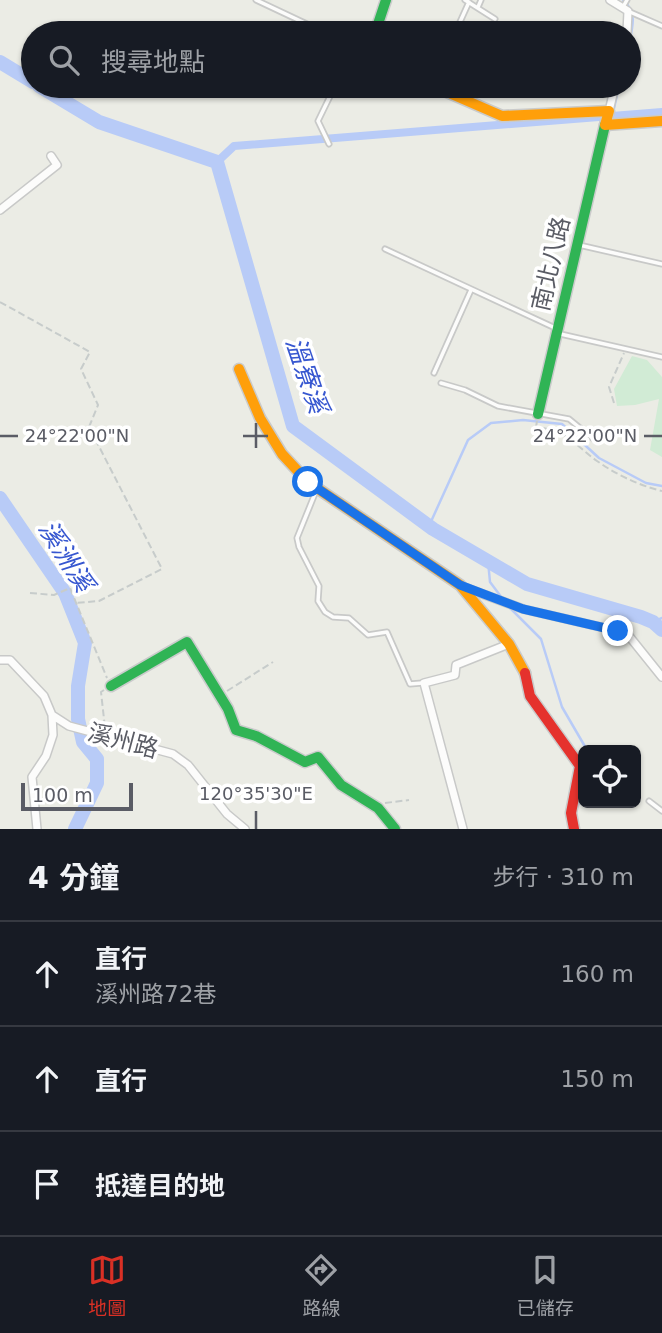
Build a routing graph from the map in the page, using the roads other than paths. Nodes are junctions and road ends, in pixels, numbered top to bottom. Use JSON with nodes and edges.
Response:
{"nodes":[{"id":1,"x":256,"y":0,"type":"edge"},
{"id":2,"x":386,"y":0,"type":"edge"},
{"id":3,"x":481,"y":0,"type":"edge"},
{"id":4,"x":610,"y":0,"type":"edge"},
{"id":5,"x":467,"y":1,"type":"edge"},
{"id":6,"x":626,"y":6,"type":"edge"},
{"id":7,"x":478,"y":7,"type":"junction"},
{"id":8,"x":495,"y":19,"type":"dead end"},
{"id":9,"x":301,"y":21,"type":"edge"},
{"id":10,"x":379,"y":21,"type":"edge"},
{"id":11,"x":460,"y":21,"type":"edge"},
{"id":12,"x":662,"y":26,"type":"edge"},
{"id":13,"x":329,"y":98,"type":"edge"},
{"id":14,"x":461,"y":98,"type":"edge"},
{"id":15,"x":612,"y":98,"type":"edge"},
{"id":16,"x":609,"y":111,"type":"junction"},
{"id":17,"x":662,"y":121,"type":"edge"},
{"id":18,"x":605,"y":125,"type":"junction"},
{"id":19,"x":329,"y":144,"type":"dead end"},
{"id":20,"x":51,"y":156,"type":"dead end"},
{"id":21,"x":0,"y":210,"type":"edge"},
{"id":22,"x":577,"y":244,"type":"junction"},
{"id":23,"x":385,"y":249,"type":"dead end"},
{"id":24,"x":662,"y":264,"type":"edge"},
{"id":25,"x":471,"y":289,"type":"junction"},
{"id":26,"x":556,"y":333,"type":"junction"},
{"id":27,"x":662,"y":357,"type":"edge"},
{"id":28,"x":239,"y":369,"type":"dead end"},
{"id":29,"x":435,"y":373,"type":"dead end"},
{"id":30,"x":440,"y":383,"type":"dead end"},
{"id":31,"x":537,"y":418,"type":"junction"},
{"id":32,"x":596,"y":441,"type":"dead end"},
{"id":33,"x":317,"y":488,"type":"junction"},
{"id":34,"x":460,"y":585,"type":"junction"},
{"id":35,"x":509,"y":644,"type":"junction"},
{"id":36,"x":0,"y":660,"type":"edge"},
{"id":37,"x":662,"y":677,"type":"edge"},
{"id":38,"x":424,"y":683,"type":"junction"},
{"id":39,"x":111,"y":686,"type":"road end"},
{"id":40,"x":52,"y":715,"type":"junction"},
{"id":41,"x":649,"y":801,"type":"dead end"},
{"id":42,"x":662,"y":811,"type":"edge"},
{"id":43,"x":37,"y":829,"type":"edge"},
{"id":44,"x":245,"y":829,"type":"edge"},
{"id":45,"x":395,"y":829,"type":"edge"},
{"id":46,"x":463,"y":829,"type":"edge"},
{"id":47,"x":573,"y":829,"type":"edge"}],
"edges":[{"from":1,"to":9,"type":"lane"},
{"from":2,"to":10,"type":"street"},
{"from":3,"to":7,"type":"lane"},
{"from":4,"to":6,"type":"street"},
{"from":5,"to":7,"type":"lane"},
{"from":5,"to":11,"type":"lane"},
{"from":6,"to":12,"type":"lane"},
{"from":7,"to":8,"type":"lane"},
{"from":13,"to":19,"type":"lane"},
{"from":14,"to":16,"type":"street"},
{"from":15,"to":16,"type":"street"},
{"from":16,"to":18,"type":"street","name":"南北八路"},
{"from":17,"to":18,"type":"street"},
{"from":18,"to":22,"type":"street","name":"南北八路"},
{"from":20,"to":21,"type":"street"},
{"from":22,"to":24,"type":"lane"},
{"from":22,"to":26,"type":"street","name":"南北八路"},
{"from":23,"to":25,"type":"lane"},
{"from":25,"to":26,"type":"lane"},
{"from":25,"to":29,"type":"lane"},
{"from":26,"to":27,"type":"lane"},
{"from":26,"to":31,"type":"street","name":"南北八路"},
{"from":28,"to":33,"type":"street"},
{"from":30,"to":31,"type":"lane"},
{"from":31,"to":32,"type":"lane"},
{"from":33,"to":34,"type":"street"},
{"from":33,"to":38,"type":"lane"},
{"from":34,"to":35,"type":"street"},
{"from":34,"to":37,"type":"street"},
{"from":35,"to":38,"type":"street"},
{"from":35,"to":47,"type":"street"},
{"from":36,"to":40,"type":"street"},
{"from":38,"to":46,"type":"street"},
{"from":39,"to":45,"type":"street"},
{"from":40,"to":43,"type":"street"},
{"from":40,"to":44,"type":"street","name":"溪州路"},
{"from":41,"to":42,"type":"lane"}]}
